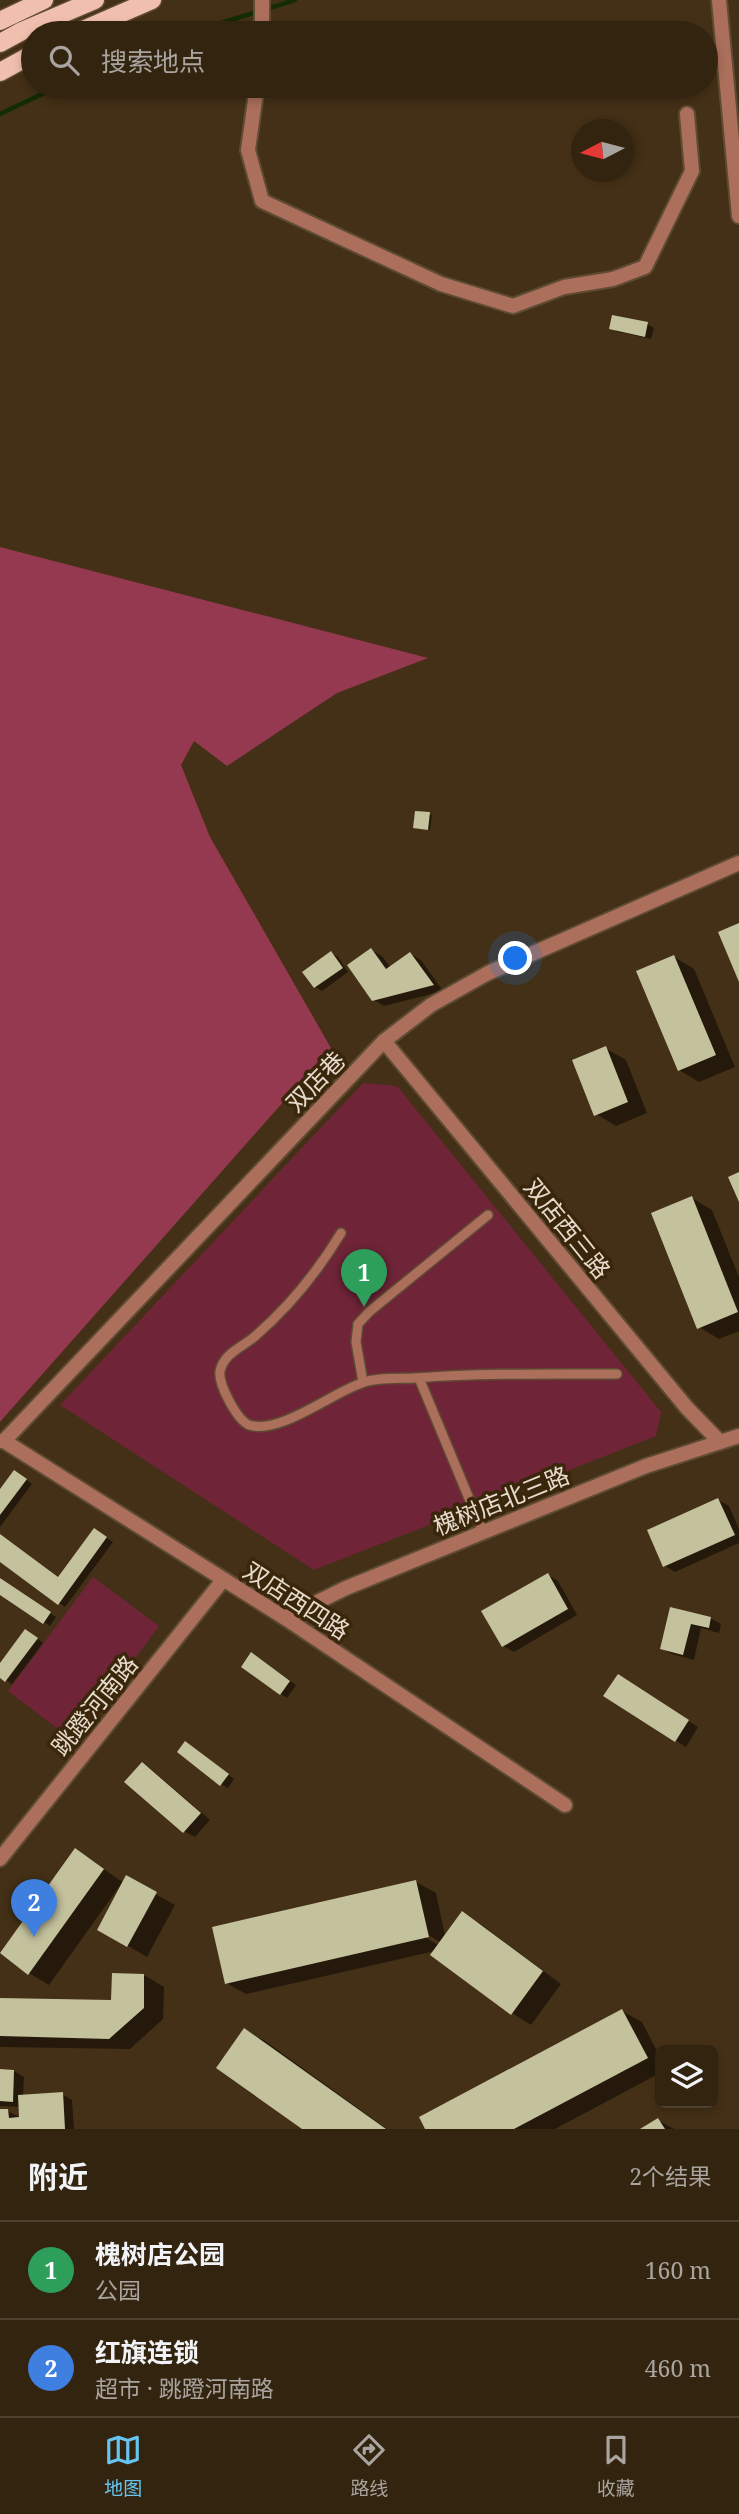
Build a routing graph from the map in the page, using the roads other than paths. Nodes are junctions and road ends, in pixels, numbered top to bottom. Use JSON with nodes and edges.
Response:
{"nodes":[{"id":1,"x":44,"y":0,"type":"edge"},
{"id":2,"x":95,"y":0,"type":"edge"},
{"id":3,"x":152,"y":0,"type":"edge"},
{"id":4,"x":262,"y":0,"type":"edge"},
{"id":5,"x":719,"y":0,"type":"edge"},
{"id":6,"x":0,"y":21,"type":"edge"},
{"id":7,"x":46,"y":21,"type":"edge"},
{"id":8,"x":104,"y":21,"type":"edge"},
{"id":9,"x":262,"y":21,"type":"edge"},
{"id":10,"x":21,"y":32,"type":"edge"},
{"id":11,"x":0,"y":43,"type":"edge"},
{"id":12,"x":21,"y":61,"type":"edge"},
{"id":13,"x":0,"y":72,"type":"edge"},
{"id":14,"x":255,"y":98,"type":"edge"},
{"id":15,"x":687,"y":114,"type":"dead end"},
{"id":16,"x":739,"y":216,"type":"edge"},
{"id":17,"x":739,"y":863,"type":"edge"},
{"id":18,"x":384,"y":1041,"type":"junction"},
{"id":19,"x":488,"y":1215,"type":"dead end"},
{"id":20,"x":341,"y":1233,"type":"dead end"},
{"id":21,"x":617,"y":1374,"type":"dead end"},
{"id":22,"x":419,"y":1378,"type":"junction"},
{"id":23,"x":363,"y":1382,"type":"junction"},
{"id":24,"x":739,"y":1436,"type":"edge"},
{"id":25,"x":2,"y":1441,"type":"edge"},
{"id":26,"x":720,"y":1442,"type":"junction"},
{"id":27,"x":484,"y":1532,"type":"junction"},
{"id":28,"x":223,"y":1580,"type":"junction"},
{"id":29,"x":285,"y":1618,"type":"junction"},
{"id":30,"x":565,"y":1805,"type":"dead end"},
{"id":31,"x":0,"y":1859,"type":"edge"}],
"edges":[{"from":1,"to":6,"type":"main road"},
{"from":2,"to":7,"type":"main road"},
{"from":3,"to":8,"type":"main road"},
{"from":4,"to":9,"type":"street"},
{"from":5,"to":16,"type":"street"},
{"from":10,"to":11,"type":"main road"},
{"from":12,"to":13,"type":"main road"},
{"from":14,"to":15,"type":"street"},
{"from":17,"to":18,"type":"street","name":"双店巷"},
{"from":18,"to":25,"type":"street","name":"双店巷"},
{"from":18,"to":26,"type":"street","name":"双店西三路"},
{"from":19,"to":23,"type":"lane"},
{"from":20,"to":23,"type":"lane"},
{"from":21,"to":22,"type":"lane"},
{"from":22,"to":23,"type":"lane"},
{"from":22,"to":27,"type":"lane"},
{"from":24,"to":26,"type":"street","name":"槐树店北三路"},
{"from":25,"to":28,"type":"street","name":"双店西四路"},
{"from":26,"to":27,"type":"street","name":"槐树店北三路"},
{"from":27,"to":29,"type":"street","name":"槐树店北三路"},
{"from":28,"to":29,"type":"street","name":"双店西四路"},
{"from":28,"to":31,"type":"street","name":"跳蹬河南路"},
{"from":29,"to":30,"type":"street","name":"双店西四路"}]}
